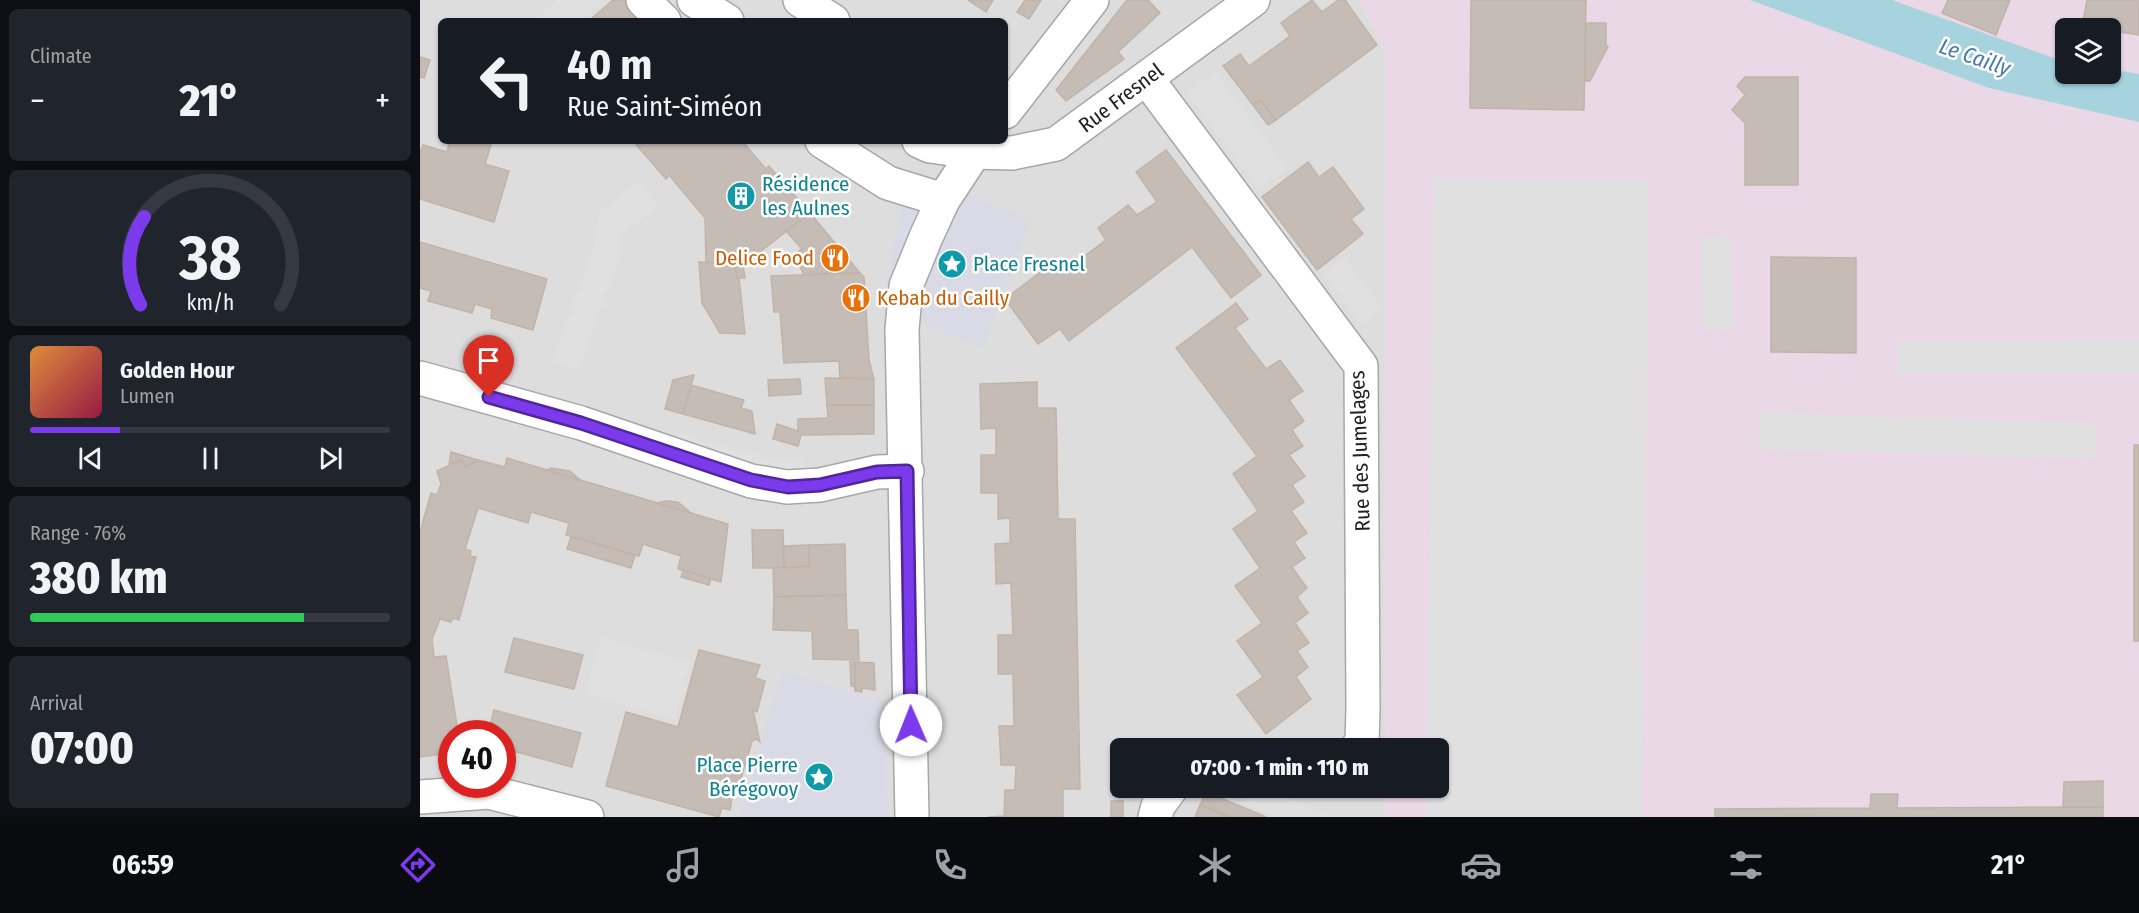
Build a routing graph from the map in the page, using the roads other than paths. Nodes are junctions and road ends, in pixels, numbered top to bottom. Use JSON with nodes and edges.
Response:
{"nodes":[{"id":1,"x":644,"y":0,"type":"edge"},
{"id":2,"x":694,"y":0,"type":"edge"},
{"id":3,"x":800,"y":0,"type":"edge"},
{"id":4,"x":1092,"y":0,"type":"edge"},
{"id":5,"x":1253,"y":0,"type":"edge"},
{"id":6,"x":661,"y":18,"type":"edge"},
{"id":7,"x":722,"y":18,"type":"edge"},
{"id":8,"x":828,"y":18,"type":"edge"},
{"id":9,"x":1147,"y":78,"type":"junction"},
{"id":10,"x":1008,"y":108,"type":"edge"},
{"id":11,"x":827,"y":144,"type":"edge"},
{"id":12,"x":926,"y":144,"type":"edge"},
{"id":13,"x":975,"y":145,"type":"edge"},
{"id":14,"x":943,"y":200,"type":"junction"},
{"id":15,"x":420,"y":378,"type":"edge"},
{"id":16,"x":907,"y":471,"type":"junction"},
{"id":17,"x":1362,"y":738,"type":"edge"},
{"id":18,"x":420,"y":797,"type":"edge"},
{"id":19,"x":1164,"y":798,"type":"edge"},
{"id":20,"x":587,"y":817,"type":"edge"},
{"id":21,"x":912,"y":817,"type":"edge"},
{"id":22,"x":1155,"y":817,"type":"edge"}],
"edges":[{"from":1,"to":6,"type":"street"},
{"from":2,"to":7,"type":"street"},
{"from":3,"to":8,"type":"street"},
{"from":4,"to":10,"type":"street"},
{"from":5,"to":9,"type":"street","name":"Rue Fresnel"},
{"from":9,"to":13,"type":"street","name":"Rue Fresnel"},
{"from":9,"to":17,"type":"street","name":"Rue des Jumelages"},
{"from":11,"to":14,"type":"street"},
{"from":12,"to":13,"type":"street","name":"Rue Fresnel"},
{"from":13,"to":14,"type":"street"},
{"from":14,"to":16,"type":"street"},
{"from":15,"to":16,"type":"street"},
{"from":16,"to":21,"type":"street"},
{"from":18,"to":20,"type":"street"},
{"from":19,"to":22,"type":"street"}]}
